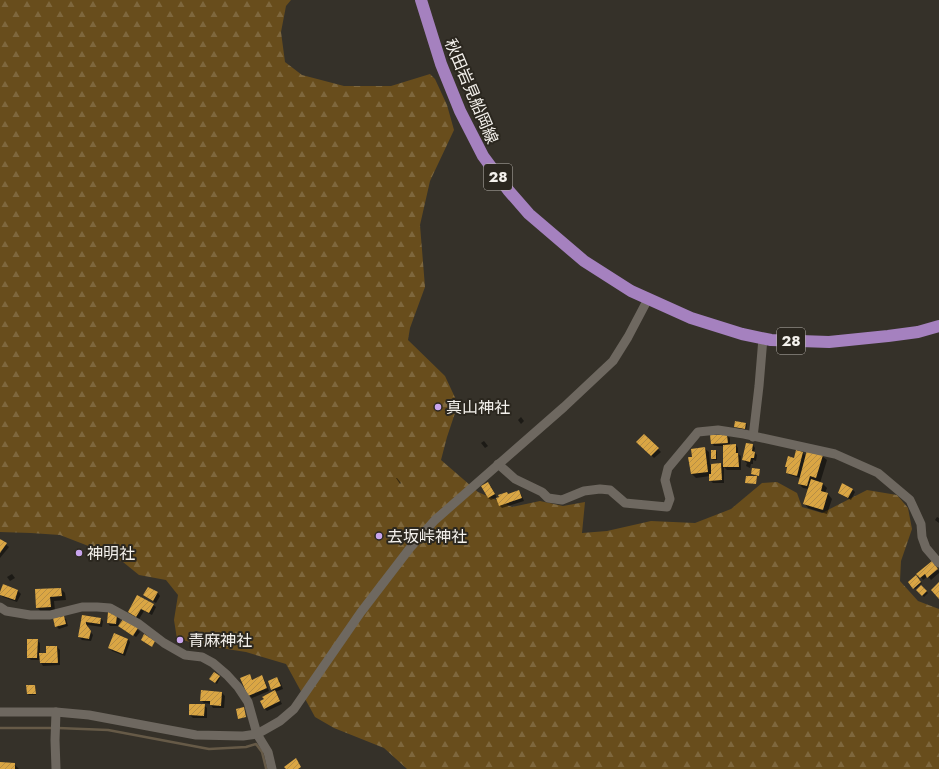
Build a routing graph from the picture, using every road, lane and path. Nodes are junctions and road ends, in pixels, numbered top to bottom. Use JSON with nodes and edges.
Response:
{"nodes":[{"id":1,"x":421,"y":0,"type":"edge"},
{"id":2,"x":648,"y":299,"type":"junction"},
{"id":3,"x":939,"y":326,"type":"edge"},
{"id":4,"x":763,"y":338,"type":"junction"},
{"id":5,"x":753,"y":437,"type":"junction"},
{"id":6,"x":498,"y":464,"type":"junction"},
{"id":7,"x":939,"y":563,"type":"edge"},
{"id":8,"x":0,"y":607,"type":"edge"},
{"id":9,"x":0,"y":712,"type":"edge"},
{"id":10,"x":56,"y":712,"type":"junction"},
{"id":11,"x":257,"y":734,"type":"junction"},
{"id":12,"x":56,"y":769,"type":"edge"},
{"id":13,"x":272,"y":769,"type":"edge"}],
"edges":[{"from":1,"to":2,"type":"main road","name":"秋田岩見船岡線","number":"28"},
{"from":2,"to":4,"type":"main road","name":"秋田岩見船岡線","number":"28"},
{"from":2,"to":6,"type":"street"},
{"from":3,"to":4,"type":"main road","name":"秋田岩見船岡線","number":"28"},
{"from":4,"to":5,"type":"street"},
{"from":5,"to":6,"type":"street"},
{"from":5,"to":7,"type":"street"},
{"from":6,"to":11,"type":"street"},
{"from":8,"to":11,"type":"street"},
{"from":9,"to":10,"type":"street"},
{"from":10,"to":11,"type":"street"},
{"from":10,"to":12,"type":"street"},
{"from":11,"to":13,"type":"street"}]}
